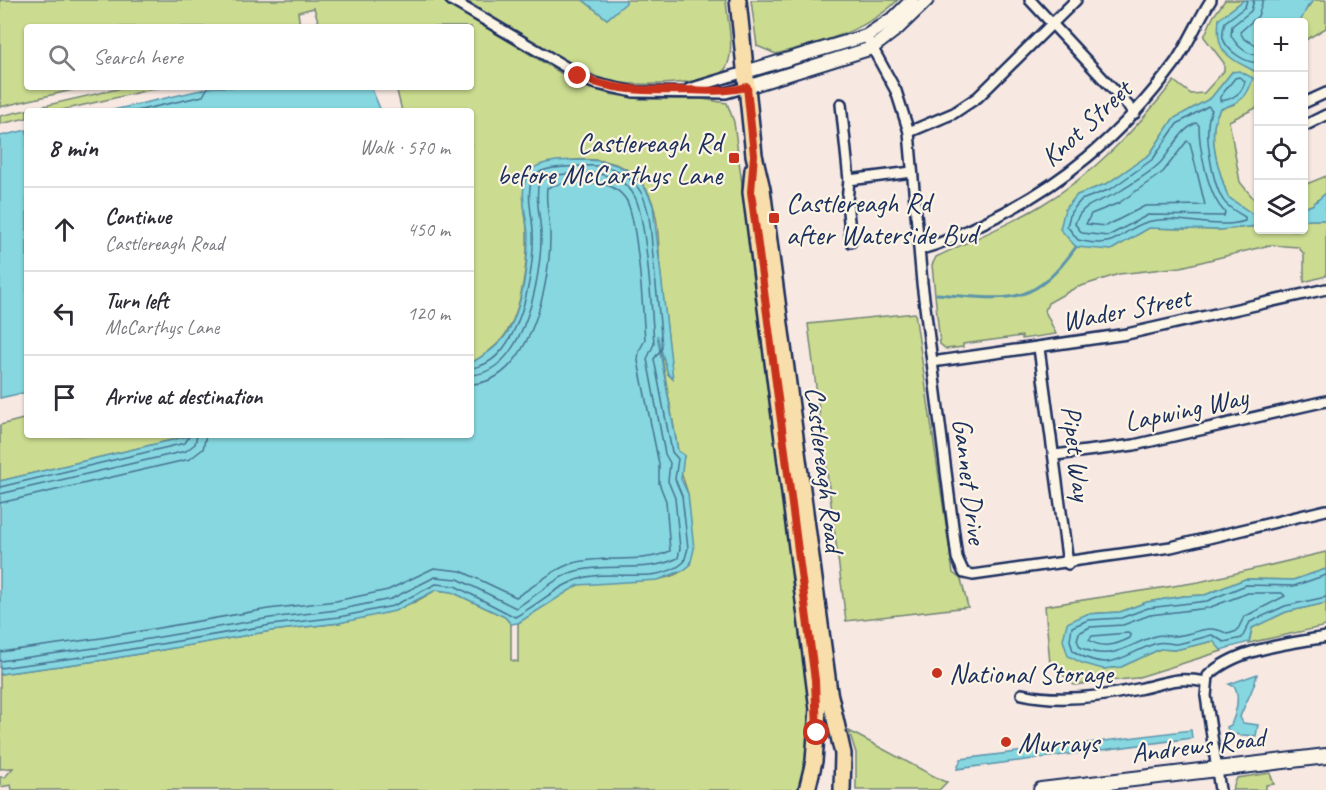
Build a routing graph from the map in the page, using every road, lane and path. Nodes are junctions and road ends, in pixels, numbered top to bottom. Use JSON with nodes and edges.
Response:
{"nodes":[{"id":1,"x":451,"y":0,"type":"edge"},
{"id":2,"x":738,"y":0,"type":"edge"},
{"id":3,"x":912,"y":0,"type":"edge"},
{"id":4,"x":927,"y":0,"type":"edge"},
{"id":5,"x":1030,"y":0,"type":"edge"},
{"id":6,"x":1076,"y":0,"type":"edge"},
{"id":7,"x":1211,"y":0,"type":"edge"},
{"id":8,"x":1052,"y":23,"type":"junction"},
{"id":9,"x":869,"y":42,"type":"junction"},
{"id":10,"x":746,"y":80,"type":"junction"},
{"id":11,"x":684,"y":90,"type":"junction"},
{"id":12,"x":1326,"y":93,"type":"edge"},
{"id":13,"x":1308,"y":101,"type":"edge"},
{"id":14,"x":841,"y":104,"type":"dead end"},
{"id":15,"x":1135,"y":113,"type":"junction"},
{"id":16,"x":1326,"y":115,"type":"edge"},
{"id":17,"x":1308,"y":124,"type":"edge"},
{"id":18,"x":909,"y":132,"type":"junction"},
{"id":19,"x":754,"y":155,"type":"junction"},
{"id":20,"x":912,"y":172,"type":"junction"},
{"id":21,"x":849,"y":180,"type":"junction"},
{"id":22,"x":850,"y":242,"type":"dead end"},
{"id":23,"x":920,"y":249,"type":"junction"},
{"id":24,"x":1326,"y":289,"type":"edge"},
{"id":25,"x":1040,"y":348,"type":"junction"},
{"id":26,"x":933,"y":363,"type":"junction"},
{"id":27,"x":1326,"y":400,"type":"edge"},
{"id":28,"x":1055,"y":455,"type":"junction"},
{"id":29,"x":1326,"y":510,"type":"edge"},
{"id":30,"x":1068,"y":564,"type":"junction"},
{"id":31,"x":1326,"y":637,"type":"edge"},
{"id":32,"x":1206,"y":681,"type":"junction"},
{"id":33,"x":1022,"y":694,"type":"dead end"},
{"id":34,"x":1326,"y":756,"type":"edge"},
{"id":35,"x":1216,"y":769,"type":"junction"},
{"id":36,"x":807,"y":790,"type":"edge"},
{"id":37,"x":842,"y":790,"type":"edge"},
{"id":38,"x":1041,"y":790,"type":"edge"},
{"id":39,"x":1220,"y":790,"type":"edge"}],
"edges":[{"from":1,"to":11,"type":"street"},
{"from":2,"to":10,"type":"main road","name":"Castlereagh Road"},
{"from":3,"to":9,"type":"street"},
{"from":4,"to":9,"type":"street"},
{"from":5,"to":8,"type":"street"},
{"from":6,"to":8,"type":"street"},
{"from":7,"to":15,"type":"street","name":"Knot Street"},
{"from":8,"to":15,"type":"street"},
{"from":8,"to":18,"type":"street"},
{"from":9,"to":10,"type":"street"},
{"from":9,"to":18,"type":"street","name":"Gannet Drive"},
{"from":10,"to":11,"type":"street"},
{"from":10,"to":11,"type":"street"},
{"from":10,"to":19,"type":"main road","name":"Castlereagh Road"},
{"from":12,"to":13,"type":"street"},
{"from":14,"to":21,"type":"street"},
{"from":15,"to":23,"type":"street","name":"Knot Street"},
{"from":16,"to":17,"type":"street"},
{"from":18,"to":20,"type":"street","name":"Gannet Drive"},
{"from":19,"to":36,"type":"main road","name":"Castlereagh Road"},
{"from":19,"to":37,"type":"main road","name":"Castlereagh Road"},
{"from":20,"to":21,"type":"street"},
{"from":20,"to":23,"type":"street","name":"Gannet Drive"},
{"from":21,"to":22,"type":"street"},
{"from":23,"to":26,"type":"street","name":"Gannet Drive"},
{"from":24,"to":25,"type":"street","name":"Wader Street"},
{"from":25,"to":26,"type":"street","name":"Wader Street"},
{"from":25,"to":28,"type":"street","name":"Pipet Way"},
{"from":26,"to":30,"type":"street","name":"Gannet Drive"},
{"from":27,"to":28,"type":"street","name":"Lapwing Way"},
{"from":28,"to":30,"type":"street","name":"Pipet Way"},
{"from":29,"to":30,"type":"street","name":"Gannet Drive"},
{"from":31,"to":32,"type":"street"},
{"from":32,"to":33,"type":"street"},
{"from":32,"to":35,"type":"street"},
{"from":34,"to":35,"type":"main road","name":"Andrews Road"},
{"from":35,"to":38,"type":"main road","name":"Andrews Road"},
{"from":35,"to":39,"type":"street"}]}
